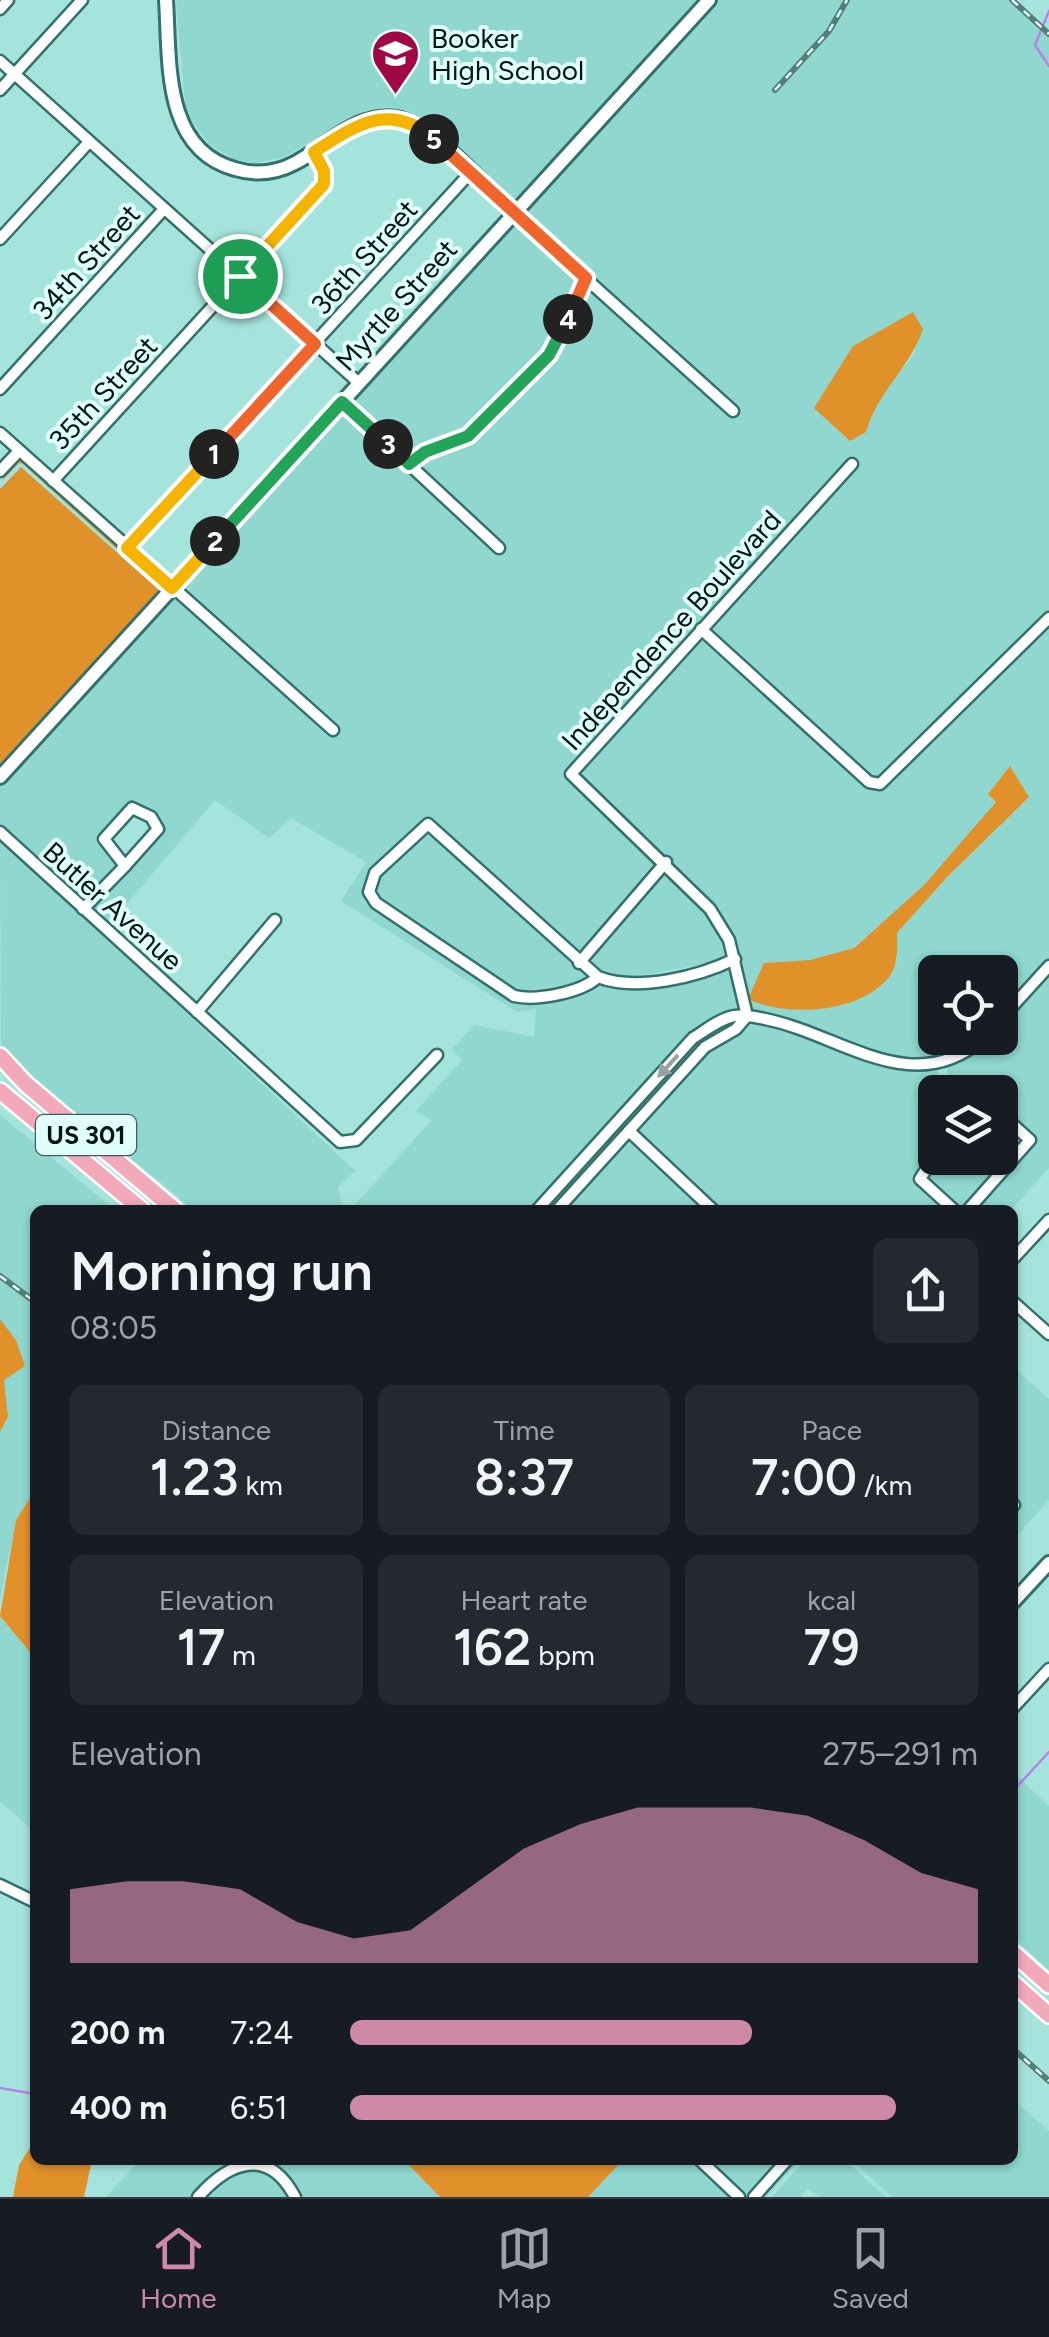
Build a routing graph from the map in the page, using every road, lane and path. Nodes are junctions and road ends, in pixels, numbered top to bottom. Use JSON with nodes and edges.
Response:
{"nodes":[{"id":1,"x":8,"y":0,"type":"edge"},
{"id":2,"x":82,"y":0,"type":"edge"},
{"id":3,"x":166,"y":0,"type":"edge"},
{"id":4,"x":710,"y":0,"type":"edge"},
{"id":5,"x":0,"y":9,"type":"edge"},
{"id":6,"x":0,"y":62,"type":"edge"},
{"id":7,"x":14,"y":74,"type":"junction"},
{"id":8,"x":0,"y":90,"type":"edge"},
{"id":9,"x":89,"y":142,"type":"junction"},
{"id":10,"x":314,"y":152,"type":"junction"},
{"id":11,"x":470,"y":173,"type":"junction"},
{"id":12,"x":164,"y":210,"type":"junction"},
{"id":13,"x":514,"y":214,"type":"junction"},
{"id":14,"x":0,"y":239,"type":"edge"},
{"id":15,"x":240,"y":276,"type":"junction"},
{"id":16,"x":586,"y":278,"type":"junction"},
{"id":17,"x":315,"y":344,"type":"junction"},
{"id":18,"x":359,"y":384,"type":"junction"},
{"id":19,"x":0,"y":388,"type":"edge"},
{"id":20,"x":342,"y":402,"type":"junction"},
{"id":21,"x":733,"y":410,"type":"dead end"},
{"id":22,"x":0,"y":433,"type":"edge"},
{"id":23,"x":19,"y":450,"type":"junction"},
{"id":24,"x":409,"y":464,"type":"junction"},
{"id":25,"x":852,"y":464,"type":"dead end"},
{"id":26,"x":0,"y":471,"type":"edge"},
{"id":27,"x":53,"y":480,"type":"junction"},
{"id":28,"x":127,"y":548,"type":"junction"},
{"id":29,"x":499,"y":548,"type":"dead end"},
{"id":30,"x":172,"y":588,"type":"junction"},
{"id":31,"x":1049,"y":618,"type":"edge"},
{"id":32,"x":702,"y":629,"type":"junction"},
{"id":33,"x":333,"y":730,"type":"dead end"},
{"id":34,"x":0,"y":777,"type":"edge"},
{"id":35,"x":0,"y":832,"type":"edge"},
{"id":36,"x":666,"y":862,"type":"junction"},
{"id":37,"x":125,"y":866,"type":"junction"},
{"id":38,"x":83,"y":910,"type":"junction"},
{"id":39,"x":275,"y":920,"type":"dead end"},
{"id":40,"x":735,"y":959,"type":"junction"},
{"id":41,"x":580,"y":963,"type":"junction"},
{"id":42,"x":1049,"y":966,"type":"edge"},
{"id":43,"x":598,"y":977,"type":"junction"},
{"id":44,"x":1018,"y":1000,"type":"edge"},
{"id":45,"x":197,"y":1012,"type":"junction"},
{"id":46,"x":747,"y":1016,"type":"junction"},
{"id":47,"x":436,"y":1054,"type":"dead end"},
{"id":48,"x":959,"y":1055,"type":"edge"},
{"id":49,"x":0,"y":1056,"type":"edge"},
{"id":50,"x":940,"y":1062,"type":"junction"},
{"id":51,"x":943,"y":1075,"type":"edge"},
{"id":52,"x":0,"y":1092,"type":"edge"},
{"id":53,"x":1018,"y":1129,"type":"edge"},
{"id":54,"x":629,"y":1131,"type":"junction"},
{"id":55,"x":1018,"y":1154,"type":"edge"},
{"id":56,"x":922,"y":1175,"type":"edge"},
{"id":57,"x":999,"y":1175,"type":"edge"},
{"id":58,"x":136,"y":1205,"type":"edge"},
{"id":59,"x":169,"y":1205,"type":"edge"},
{"id":60,"x":541,"y":1205,"type":"edge"},
{"id":61,"x":561,"y":1205,"type":"edge"},
{"id":62,"x":708,"y":1205,"type":"edge"},
{"id":63,"x":949,"y":1205,"type":"edge"},
{"id":64,"x":972,"y":1205,"type":"edge"},
{"id":65,"x":1049,"y":1220,"type":"edge"},
{"id":66,"x":1018,"y":1254,"type":"edge"},
{"id":67,"x":1018,"y":1306,"type":"edge"},
{"id":68,"x":1047,"y":1328,"type":"edge"},
{"id":69,"x":1049,"y":1563,"type":"edge"},
{"id":70,"x":1018,"y":1597,"type":"edge"},
{"id":71,"x":1049,"y":1668,"type":"edge"},
{"id":72,"x":1018,"y":1703,"type":"edge"},
{"id":73,"x":1018,"y":1716,"type":"edge"},
{"id":74,"x":1022,"y":1720,"type":"dead end"},
{"id":75,"x":0,"y":1885,"type":"edge"},
{"id":76,"x":30,"y":1900,"type":"edge"},
{"id":77,"x":1018,"y":1957,"type":"edge"},
{"id":78,"x":1018,"y":1976,"type":"edge"},
{"id":79,"x":1049,"y":1985,"type":"edge"},
{"id":80,"x":1018,"y":1988,"type":"edge"},
{"id":81,"x":1049,"y":2003,"type":"edge"},
{"id":82,"x":1049,"y":2016,"type":"edge"},
{"id":83,"x":246,"y":2165,"type":"edge"},
{"id":84,"x":255,"y":2165,"type":"edge"},
{"id":85,"x":705,"y":2165,"type":"edge"},
{"id":86,"x":783,"y":2165,"type":"edge"},
{"id":87,"x":738,"y":2195,"type":"edge"},
{"id":88,"x":198,"y":2197,"type":"edge"},
{"id":89,"x":295,"y":2197,"type":"edge"},
{"id":90,"x":754,"y":2197,"type":"edge"}],
"edges":[{"from":1,"to":5,"type":"street"},
{"from":2,"to":7,"type":"street"},
{"from":3,"to":10,"type":"street"},
{"from":4,"to":13,"type":"street","name":"Myrtle Street"},
{"from":6,"to":7,"type":"street"},
{"from":7,"to":8,"type":"street"},
{"from":7,"to":9,"type":"street"},
{"from":9,"to":12,"type":"street"},
{"from":9,"to":14,"type":"street"},
{"from":10,"to":11,"type":"street"},
{"from":10,"to":15,"type":"street","name":"35th Street"},
{"from":11,"to":13,"type":"street"},
{"from":11,"to":17,"type":"street","name":"36th Street"},
{"from":12,"to":15,"type":"street"},
{"from":12,"to":19,"type":"street","name":"34th Street"},
{"from":13,"to":16,"type":"street"},
{"from":13,"to":18,"type":"street","name":"Myrtle Street"},
{"from":15,"to":17,"type":"street"},
{"from":15,"to":27,"type":"street","name":"35th Street"},
{"from":16,"to":21,"type":"street"},
{"from":16,"to":24,"type":"street"},
{"from":17,"to":18,"type":"street"},
{"from":17,"to":28,"type":"street","name":"36th Street"},
{"from":18,"to":20,"type":"street","name":"Myrtle Street"},
{"from":20,"to":24,"type":"street"},
{"from":20,"to":30,"type":"street","name":"Myrtle Street"},
{"from":22,"to":23,"type":"street"},
{"from":23,"to":26,"type":"street"},
{"from":23,"to":27,"type":"street"},
{"from":24,"to":29,"type":"street"},
{"from":25,"to":32,"type":"street","name":"Independence Boulevard"},
{"from":27,"to":28,"type":"street"},
{"from":28,"to":30,"type":"street"},
{"from":30,"to":33,"type":"street"},
{"from":30,"to":34,"type":"street","name":"Myrtle Street"},
{"from":31,"to":32,"type":"street"},
{"from":32,"to":36,"type":"street","name":"Independence Boulevard"},
{"from":35,"to":38,"type":"street","name":"Butler Avenue"},
{"from":36,"to":40,"type":"street","name":"Independence Boulevard"},
{"from":36,"to":41,"type":"street"},
{"from":37,"to":37,"type":"street"},
{"from":37,"to":38,"type":"street"},
{"from":38,"to":45,"type":"street","name":"Butler Avenue"},
{"from":39,"to":45,"type":"street"},
{"from":40,"to":43,"type":"street"},
{"from":40,"to":46,"type":"street","name":"Independence Boulevard"},
{"from":41,"to":43,"type":"street"},
{"from":41,"to":43,"type":"street"},
{"from":42,"to":44,"type":"street"},
{"from":45,"to":47,"type":"street","name":"Butler Avenue"},
{"from":46,"to":50,"type":"street"},
{"from":46,"to":54,"type":"street"},
{"from":46,"to":60,"type":"street","one_way":true},
{"from":48,"to":50,"type":"street"},
{"from":49,"to":59,"type":"main road","number":"US 301"},
{"from":50,"to":51,"type":"street"},
{"from":52,"to":58,"type":"main road","number":"US 301"},
{"from":53,"to":55,"type":"street"},
{"from":54,"to":61,"type":"street"},
{"from":54,"to":62,"type":"street"},
{"from":56,"to":63,"type":"street"},
{"from":57,"to":64,"type":"street"},
{"from":65,"to":66,"type":"street"},
{"from":67,"to":68,"type":"street"},
{"from":69,"to":70,"type":"street"},
{"from":71,"to":72,"type":"street"},
{"from":73,"to":74,"type":"street"},
{"from":75,"to":76,"type":"street"},
{"from":77,"to":79,"type":"main road"},
{"from":78,"to":81,"type":"main road"},
{"from":80,"to":82,"type":"main road"},
{"from":83,"to":88,"type":"street"},
{"from":84,"to":89,"type":"street"},
{"from":85,"to":87,"type":"street"},
{"from":86,"to":90,"type":"street"}]}
